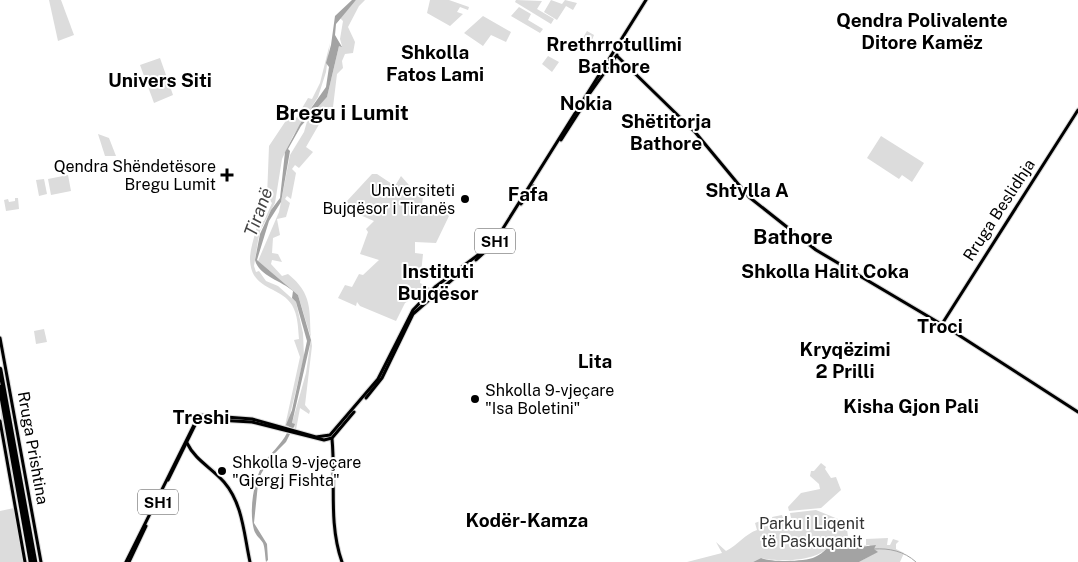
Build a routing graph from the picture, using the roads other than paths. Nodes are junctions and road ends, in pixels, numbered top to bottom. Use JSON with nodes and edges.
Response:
{"nodes":[{"id":1,"x":648,"y":0,"type":"edge"},
{"id":2,"x":614,"y":56,"type":"junction"},
{"id":3,"x":1078,"y":110,"type":"edge"},
{"id":4,"x":942,"y":324,"type":"junction"},
{"id":5,"x":0,"y":338,"type":"edge"},
{"id":6,"x":0,"y":369,"type":"edge"},
{"id":7,"x":0,"y":387,"type":"edge"},
{"id":8,"x":1078,"y":412,"type":"edge"},
{"id":9,"x":201,"y":417,"type":"junction"},
{"id":10,"x":0,"y":421,"type":"edge"},
{"id":11,"x":331,"y":437,"type":"junction"},
{"id":12,"x":185,"y":442,"type":"junction"},
{"id":13,"x":26,"y":520,"type":"junction"},
{"id":14,"x":341,"y":561,"type":"edge"},
{"id":15,"x":33,"y":562,"type":"edge"},
{"id":16,"x":128,"y":562,"type":"edge"},
{"id":17,"x":250,"y":562,"type":"edge"}],
"edges":[{"from":1,"to":2,"type":"main road","number":"SH1"},
{"from":2,"to":4,"type":"main road"},
{"from":2,"to":11,"type":"main road","number":"SH1"},
{"from":3,"to":4,"type":"main road","name":"Rruga Beslidhja"},
{"from":4,"to":8,"type":"main road"},
{"from":5,"to":15,"type":"main road","name":"Rruga Prishtina"},
{"from":6,"to":13,"type":"highway"},
{"from":7,"to":13,"type":"highway"},
{"from":9,"to":11,"type":"main road"},
{"from":9,"to":12,"type":"main road","number":"SH1"},
{"from":9,"to":12,"type":"main road","number":"SH1"},
{"from":10,"to":15,"type":"main road"},
{"from":11,"to":14,"type":"main road"},
{"from":12,"to":16,"type":"main road","number":"SH1"},
{"from":12,"to":17,"type":"main road"},
{"from":13,"to":15,"type":"highway"},
{"from":13,"to":15,"type":"highway"}]}
